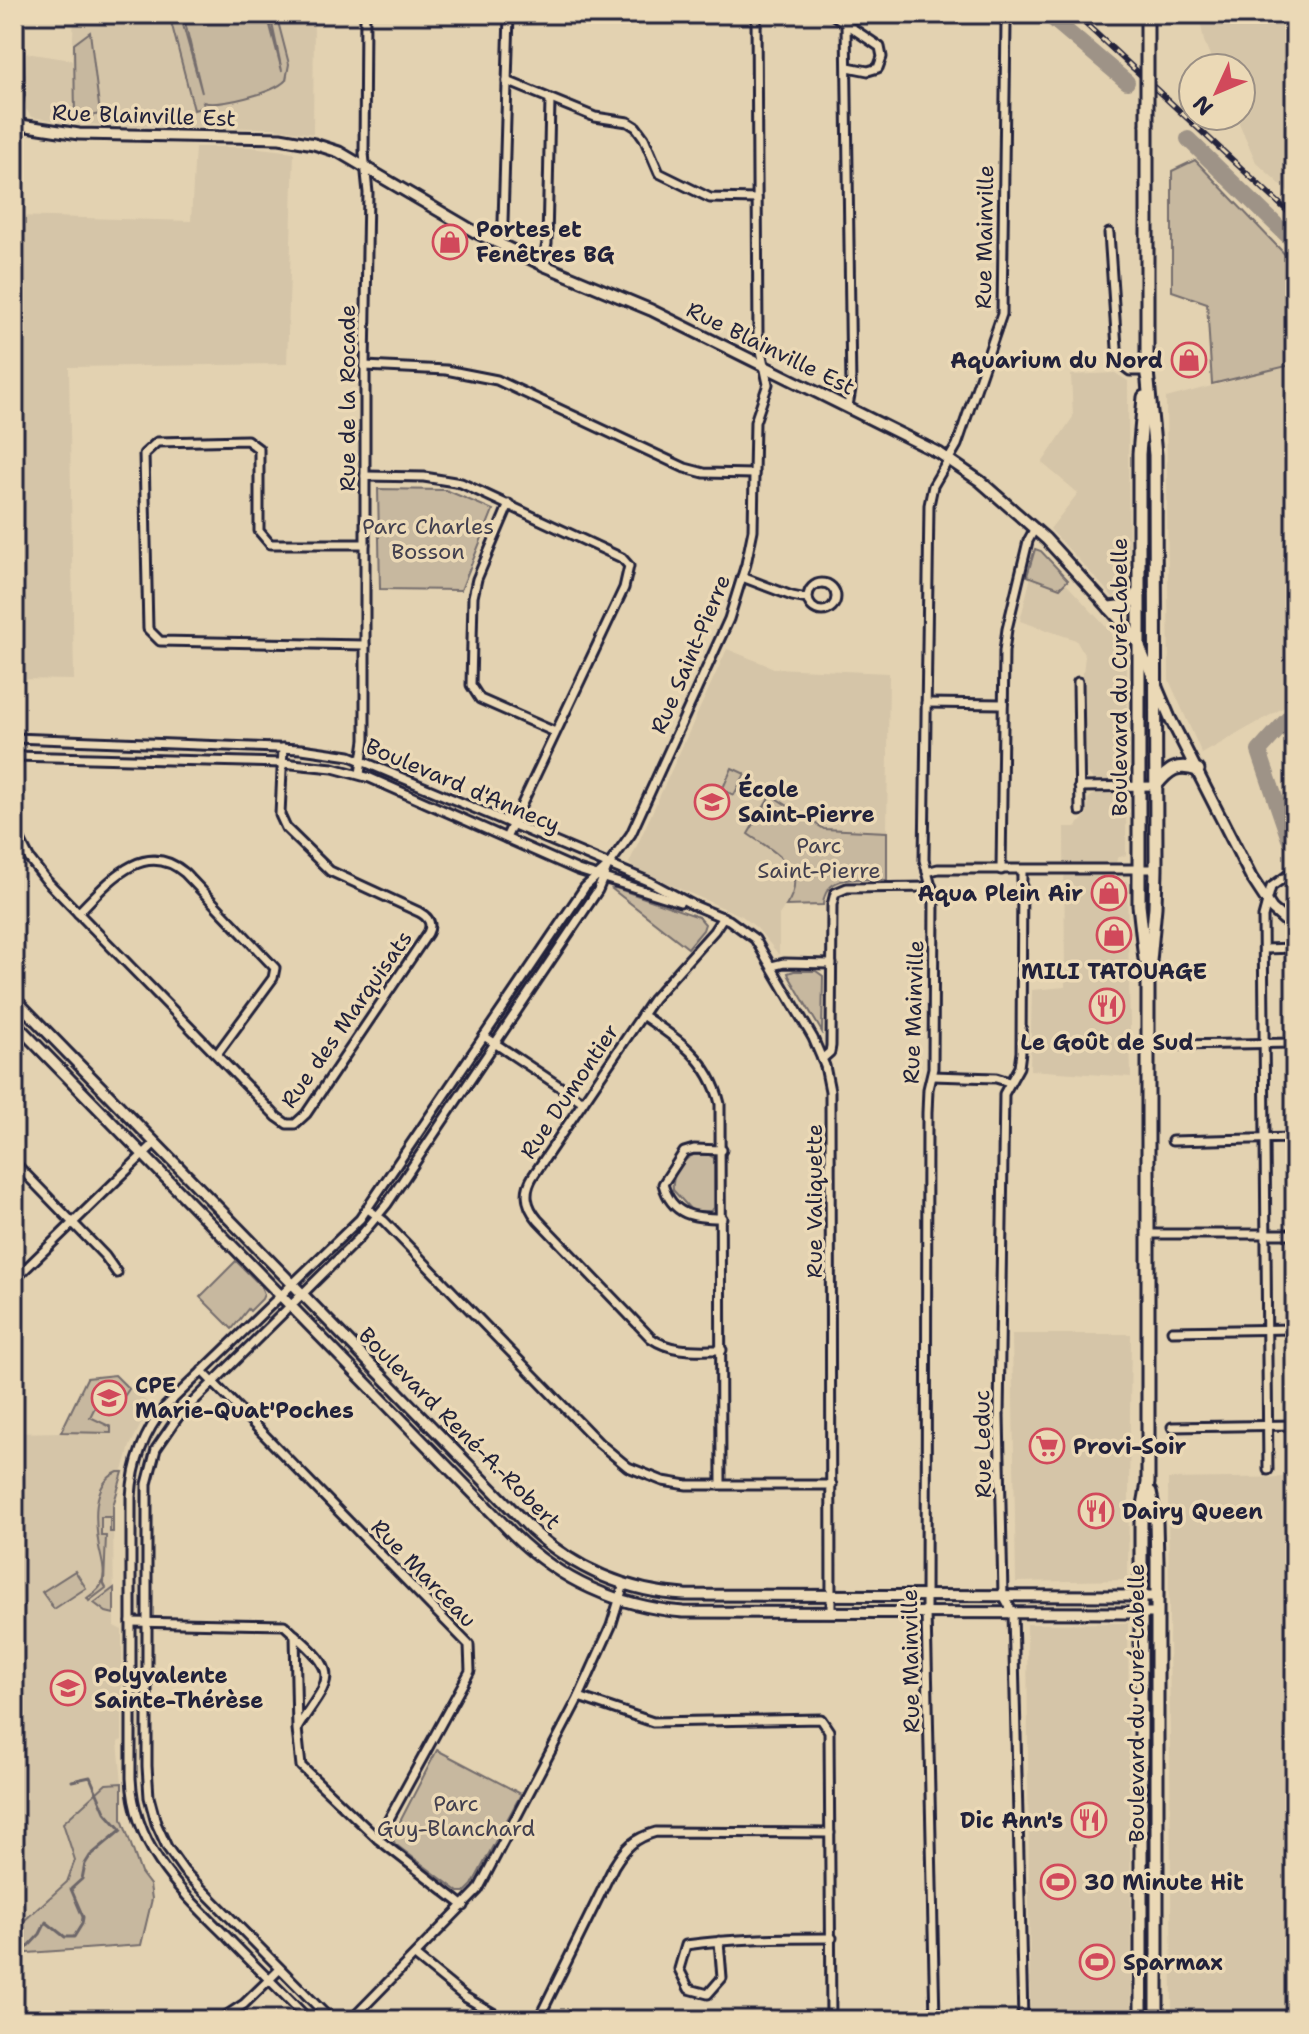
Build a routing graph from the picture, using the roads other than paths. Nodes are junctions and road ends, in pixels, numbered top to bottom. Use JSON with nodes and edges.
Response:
{"nodes":[{"id":1,"x":17,"y":14,"type":"edge"},
{"id":2,"x":365,"y":14,"type":"edge"},
{"id":3,"x":509,"y":14,"type":"edge"},
{"id":4,"x":756,"y":14,"type":"edge"},
{"id":5,"x":832,"y":14,"type":"edge"},
{"id":6,"x":997,"y":14,"type":"edge"},
{"id":7,"x":1147,"y":17,"type":"edge"},
{"id":8,"x":846,"y":24,"type":"junction"},
{"id":9,"x":848,"y":67,"type":"junction"},
{"id":10,"x":507,"y":81,"type":"junction"},
{"id":11,"x":550,"y":100,"type":"junction"},
{"id":12,"x":14,"y":122,"type":"edge"},
{"id":13,"x":365,"y":166,"type":"junction"},
{"id":14,"x":757,"y":199,"type":"junction"},
{"id":15,"x":1109,"y":233,"type":"dead end"},
{"id":16,"x":499,"y":244,"type":"junction"},
{"id":17,"x":543,"y":265,"type":"junction"},
{"id":18,"x":764,"y":365,"type":"junction"},
{"id":19,"x":365,"y":366,"type":"junction"},
{"id":20,"x":1147,"y":371,"type":"junction"},
{"id":21,"x":848,"y":406,"type":"junction"},
{"id":22,"x":950,"y":460,"type":"junction"},
{"id":23,"x":754,"y":474,"type":"junction"},
{"id":24,"x":365,"y":476,"type":"junction"},
{"id":25,"x":509,"y":504,"type":"junction"},
{"id":26,"x":1034,"y":530,"type":"junction"},
{"id":27,"x":365,"y":544,"type":"junction"},
{"id":28,"x":742,"y":577,"type":"junction"},
{"id":29,"x":1139,"y":592,"type":"junction"},
{"id":30,"x":807,"y":599,"type":"junction"},
{"id":31,"x":1110,"y":608,"type":"junction"},
{"id":32,"x":365,"y":645,"type":"junction"},
{"id":33,"x":1139,"y":645,"type":"junction"},
{"id":34,"x":1156,"y":645,"type":"junction"},
{"id":35,"x":1078,"y":682,"type":"dead end"},
{"id":36,"x":1139,"y":688,"type":"junction"},
{"id":37,"x":1156,"y":688,"type":"junction"},
{"id":38,"x":926,"y":703,"type":"junction"},
{"id":39,"x":1003,"y":704,"type":"junction"},
{"id":40,"x":555,"y":732,"type":"junction"},
{"id":41,"x":14,"y":738,"type":"edge"},
{"id":42,"x":283,"y":748,"type":"junction"},
{"id":43,"x":14,"y":756,"type":"edge"},
{"id":44,"x":364,"y":760,"type":"junction"},
{"id":45,"x":282,"y":763,"type":"junction"},
{"id":46,"x":1198,"y":770,"type":"junction"},
{"id":47,"x":360,"y":774,"type":"junction"},
{"id":48,"x":1139,"y":786,"type":"junction"},
{"id":49,"x":1156,"y":786,"type":"junction"},
{"id":50,"x":1079,"y":787,"type":"junction"},
{"id":51,"x":1080,"y":811,"type":"dead end"},
{"id":52,"x":512,"y":825,"type":"junction"},
{"id":53,"x":14,"y":828,"type":"edge"},
{"id":54,"x":506,"y":838,"type":"junction"},
{"id":55,"x":608,"y":866,"type":"junction"},
{"id":56,"x":1139,"y":869,"type":"junction"},
{"id":57,"x":1156,"y":869,"type":"junction"},
{"id":58,"x":1001,"y":870,"type":"junction"},
{"id":59,"x":1022,"y":870,"type":"junction"},
{"id":60,"x":1295,"y":870,"type":"edge"},
{"id":61,"x":927,"y":872,"type":"junction"},
{"id":62,"x":600,"y":878,"type":"junction"},
{"id":63,"x":932,"y":887,"type":"junction"},
{"id":64,"x":1266,"y":900,"type":"junction"},
{"id":65,"x":693,"y":905,"type":"junction"},
{"id":66,"x":78,"y":913,"type":"junction"},
{"id":67,"x":723,"y":917,"type":"junction"},
{"id":68,"x":1295,"y":929,"type":"edge"},
{"id":69,"x":1295,"y":948,"type":"edge"},
{"id":70,"x":1264,"y":949,"type":"junction"},
{"id":71,"x":832,"y":964,"type":"junction"},
{"id":72,"x":772,"y":966,"type":"junction"},
{"id":73,"x":1148,"y":983,"type":"junction"},
{"id":74,"x":14,"y":998,"type":"edge"},
{"id":75,"x":642,"y":1015,"type":"junction"},
{"id":76,"x":14,"y":1022,"type":"edge"},
{"id":77,"x":484,"y":1036,"type":"junction"},
{"id":78,"x":495,"y":1043,"type":"junction"},
{"id":79,"x":1295,"y":1043,"type":"edge"},
{"id":80,"x":1265,"y":1044,"type":"junction"},
{"id":81,"x":1174,"y":1045,"type":"dead end"},
{"id":82,"x":217,"y":1054,"type":"junction"},
{"id":83,"x":822,"y":1059,"type":"junction"},
{"id":84,"x":932,"y":1076,"type":"junction"},
{"id":85,"x":1009,"y":1082,"type":"junction"},
{"id":86,"x":583,"y":1102,"type":"junction"},
{"id":87,"x":1266,"y":1138,"type":"junction"},
{"id":88,"x":1295,"y":1138,"type":"edge"},
{"id":89,"x":1172,"y":1141,"type":"dead end"},
{"id":90,"x":155,"y":1143,"type":"junction"},
{"id":91,"x":722,"y":1150,"type":"junction"},
{"id":92,"x":143,"y":1155,"type":"junction"},
{"id":93,"x":14,"y":1162,"type":"edge"},
{"id":94,"x":368,"y":1209,"type":"junction"},
{"id":95,"x":378,"y":1216,"type":"junction"},
{"id":96,"x":722,"y":1218,"type":"junction"},
{"id":97,"x":73,"y":1223,"type":"junction"},
{"id":98,"x":1148,"y":1234,"type":"junction"},
{"id":99,"x":1267,"y":1234,"type":"junction"},
{"id":100,"x":1295,"y":1234,"type":"edge"},
{"id":101,"x":117,"y":1273,"type":"dead end"},
{"id":102,"x":14,"y":1280,"type":"edge"},
{"id":103,"x":294,"y":1285,"type":"junction"},
{"id":104,"x":302,"y":1294,"type":"junction"},
{"id":105,"x":281,"y":1295,"type":"junction"},
{"id":106,"x":291,"y":1306,"type":"junction"},
{"id":107,"x":1268,"y":1329,"type":"junction"},
{"id":108,"x":1295,"y":1329,"type":"edge"},
{"id":109,"x":1172,"y":1331,"type":"dead end"},
{"id":110,"x":722,"y":1350,"type":"junction"},
{"id":111,"x":202,"y":1371,"type":"junction"},
{"id":112,"x":212,"y":1382,"type":"junction"},
{"id":113,"x":1270,"y":1425,"type":"junction"},
{"id":114,"x":1295,"y":1425,"type":"edge"},
{"id":115,"x":1172,"y":1427,"type":"dead end"},
{"id":116,"x":1268,"y":1470,"type":"dead end"},
{"id":117,"x":1148,"y":1483,"type":"junction"},
{"id":118,"x":721,"y":1484,"type":"junction"},
{"id":119,"x":832,"y":1485,"type":"junction"},
{"id":120,"x":624,"y":1584,"type":"junction"},
{"id":121,"x":927,"y":1595,"type":"junction"},
{"id":122,"x":1003,"y":1595,"type":"junction"},
{"id":123,"x":831,"y":1596,"type":"junction"},
{"id":124,"x":1141,"y":1596,"type":"junction"},
{"id":125,"x":1157,"y":1596,"type":"junction"},
{"id":126,"x":619,"y":1601,"type":"junction"},
{"id":127,"x":831,"y":1612,"type":"junction"},
{"id":128,"x":1141,"y":1612,"type":"junction"},
{"id":129,"x":926,"y":1613,"type":"junction"},
{"id":130,"x":1013,"y":1613,"type":"junction"},
{"id":131,"x":1157,"y":1613,"type":"junction"},
{"id":132,"x":131,"y":1622,"type":"junction"},
{"id":133,"x":146,"y":1622,"type":"junction"},
{"id":134,"x":295,"y":1635,"type":"junction"},
{"id":135,"x":579,"y":1697,"type":"junction"},
{"id":136,"x":297,"y":1729,"type":"junction"},
{"id":137,"x":830,"y":1833,"type":"junction"},
{"id":138,"x":378,"y":1839,"type":"junction"},
{"id":139,"x":464,"y":1906,"type":"junction"},
{"id":140,"x":832,"y":1938,"type":"junction"},
{"id":141,"x":719,"y":1941,"type":"junction"},
{"id":142,"x":415,"y":1956,"type":"junction"},
{"id":143,"x":280,"y":1969,"type":"junction"},
{"id":144,"x":269,"y":1980,"type":"junction"},
{"id":145,"x":112,"y":2020,"type":"edge"},
{"id":146,"x":309,"y":2020,"type":"edge"},
{"id":147,"x":331,"y":2020,"type":"edge"},
{"id":148,"x":351,"y":2020,"type":"edge"},
{"id":149,"x":505,"y":2020,"type":"edge"},
{"id":150,"x":538,"y":2020,"type":"edge"},
{"id":151,"x":831,"y":2020,"type":"edge"},
{"id":152,"x":935,"y":2020,"type":"edge"},
{"id":153,"x":1023,"y":2020,"type":"edge"},
{"id":154,"x":1141,"y":2020,"type":"edge"},
{"id":155,"x":1157,"y":2020,"type":"edge"}],
"edges":[{"from":1,"to":12,"type":"street"},
{"from":2,"to":13,"type":"street","name":"Rue de la Rocade"},
{"from":3,"to":10,"type":"street"},
{"from":4,"to":14,"type":"street","name":"Rue Saint-Pierre"},
{"from":5,"to":8,"type":"street"},
{"from":6,"to":22,"type":"street","name":"Rue Mainville"},
{"from":7,"to":20,"type":"main road","name":"Boulevard du Curé-Labelle","bridge":true},
{"from":8,"to":9,"type":"street"},
{"from":8,"to":9,"type":"street"},
{"from":9,"to":21,"type":"street"},
{"from":10,"to":11,"type":"street"},
{"from":10,"to":16,"type":"street"},
{"from":11,"to":14,"type":"street"},
{"from":11,"to":17,"type":"street"},
{"from":12,"to":13,"type":"street","name":"Rue Blainville Est"},
{"from":13,"to":16,"type":"street","name":"Rue Blainville Est"},
{"from":13,"to":19,"type":"street","name":"Rue de la Rocade"},
{"from":14,"to":18,"type":"street","name":"Rue Saint-Pierre"},
{"from":15,"to":20,"type":"street"},
{"from":16,"to":17,"type":"street","name":"Rue Blainville Est"},
{"from":17,"to":18,"type":"street","name":"Rue Blainville Est"},
{"from":18,"to":21,"type":"street","name":"Rue Blainville Est"},
{"from":18,"to":23,"type":"street","name":"Rue Saint-Pierre"},
{"from":19,"to":23,"type":"street"},
{"from":19,"to":24,"type":"street","name":"Rue de la Rocade"},
{"from":20,"to":29,"type":"main road","name":"Boulevard du Curé-Labelle"},
{"from":20,"to":34,"type":"main road","name":"Boulevard du Curé-Labelle"},
{"from":21,"to":22,"type":"street","name":"Rue Blainville Est"},
{"from":22,"to":26,"type":"street","name":"Rue Blainville Est"},
{"from":22,"to":38,"type":"street","name":"Rue Mainville"},
{"from":23,"to":28,"type":"street","name":"Rue Saint-Pierre"},
{"from":24,"to":25,"type":"street"},
{"from":24,"to":27,"type":"street","name":"Rue de la Rocade"},
{"from":25,"to":40,"type":"street"},
{"from":25,"to":40,"type":"street"},
{"from":26,"to":31,"type":"street","name":"Rue Blainville Est"},
{"from":26,"to":39,"type":"street"},
{"from":27,"to":32,"type":"street","name":"Rue de la Rocade"},
{"from":27,"to":32,"type":"street"},
{"from":28,"to":30,"type":"street"},
{"from":28,"to":55,"type":"street","name":"Rue Saint-Pierre"},
{"from":29,"to":31,"type":"main road"},
{"from":29,"to":33,"type":"main road","name":"Boulevard du Curé-Labelle"},
{"from":30,"to":30,"type":"street"},
{"from":31,"to":33,"type":"street","name":"Rue Blainville Est"},
{"from":32,"to":44,"type":"street","name":"Rue de la Rocade"},
{"from":33,"to":34,"type":"street"},
{"from":33,"to":36,"type":"main road","name":"Boulevard du Curé-Labelle"},
{"from":33,"to":37,"type":"street","name":"Rue Blainville Est"},
{"from":34,"to":37,"type":"main road","name":"Boulevard du Curé-Labelle"},
{"from":35,"to":50,"type":"street"},
{"from":36,"to":37,"type":"street"},
{"from":36,"to":48,"type":"main road","name":"Boulevard du Curé-Labelle"},
{"from":37,"to":46,"type":"street","name":"Rue Blainville Est"},
{"from":37,"to":49,"type":"main road","name":"Boulevard du Curé-Labelle"},
{"from":38,"to":39,"type":"street"},
{"from":38,"to":61,"type":"street","name":"Rue Mainville"},
{"from":39,"to":58,"type":"street"},
{"from":40,"to":52,"type":"street"},
{"from":41,"to":42,"type":"street","name":"Boulevard d'Annecy"},
{"from":42,"to":44,"type":"street","name":"Boulevard d'Annecy"},
{"from":42,"to":45,"type":"street","name":"Rue des Marquisats"},
{"from":43,"to":45,"type":"street","name":"Boulevard d'Annecy"},
{"from":44,"to":47,"type":"street","name":"Rue de la Rocade"},
{"from":44,"to":52,"type":"street","name":"Boulevard d'Annecy"},
{"from":45,"to":47,"type":"street","name":"Boulevard d'Annecy"},
{"from":45,"to":82,"type":"street","name":"Rue des Marquisats"},
{"from":46,"to":49,"type":"main road"},
{"from":46,"to":64,"type":"street","name":"Rue Blainville Est"},
{"from":47,"to":54,"type":"street","name":"Boulevard d'Annecy"},
{"from":48,"to":49,"type":"street"},
{"from":48,"to":50,"type":"street"},
{"from":48,"to":56,"type":"main road","name":"Boulevard du Curé-Labelle"},
{"from":49,"to":57,"type":"main road","name":"Boulevard du Curé-Labelle"},
{"from":50,"to":51,"type":"street"},
{"from":52,"to":54,"type":"street"},
{"from":52,"to":55,"type":"street","name":"Boulevard d'Annecy"},
{"from":53,"to":66,"type":"street","name":"Rue des Marquisats"},
{"from":54,"to":62,"type":"street","name":"Boulevard d'Annecy"},
{"from":55,"to":62,"type":"street","name":"Rue Saint-Pierre"},
{"from":55,"to":65,"type":"street","name":"Boulevard d'Annecy"},
{"from":56,"to":57,"type":"street"},
{"from":56,"to":59,"type":"street"},
{"from":56,"to":73,"type":"main road","name":"Boulevard du Curé-Labelle"},
{"from":57,"to":73,"type":"main road","name":"Boulevard du Curé-Labelle"},
{"from":58,"to":59,"type":"street"},
{"from":58,"to":61,"type":"street"},
{"from":59,"to":85,"type":"street","name":"Rue Leduc"},
{"from":60,"to":64,"type":"street"},
{"from":61,"to":63,"type":"street","name":"Rue Mainville"},
{"from":62,"to":65,"type":"street","name":"Boulevard d'Annecy"},
{"from":62,"to":77,"type":"street","name":"Rue Saint-Pierre"},
{"from":62,"to":78,"type":"street","name":"Rue Saint-Pierre"},
{"from":63,"to":71,"type":"street","name":"Rue Valiquette"},
{"from":63,"to":84,"type":"street","name":"Rue Mainville"},
{"from":64,"to":68,"type":"street","name":"Rue Blainville Est"},
{"from":64,"to":70,"type":"street"},
{"from":65,"to":67,"type":"street","name":"Boulevard d'Annecy"},
{"from":66,"to":82,"type":"street","name":"Rue des Marquisats"},
{"from":66,"to":82,"type":"street"},
{"from":67,"to":72,"type":"street","name":"Boulevard d'Annecy"},
{"from":67,"to":75,"type":"street","name":"Rue Dumontier"},
{"from":69,"to":70,"type":"street"},
{"from":70,"to":80,"type":"street"},
{"from":71,"to":72,"type":"street"},
{"from":71,"to":83,"type":"street","name":"Rue Valiquette"},
{"from":72,"to":83,"type":"street","name":"Boulevard d'Annecy"},
{"from":73,"to":98,"type":"main road","name":"Boulevard du Curé-Labelle"},
{"from":74,"to":90,"type":"street","name":"Boulevard René-A.-Robert"},
{"from":75,"to":86,"type":"street","name":"Rue Dumontier"},
{"from":75,"to":91,"type":"street"},
{"from":76,"to":92,"type":"street","name":"Boulevard René-A.-Robert"},
{"from":77,"to":78,"type":"street"},
{"from":77,"to":94,"type":"street","name":"Rue Saint-Pierre"},
{"from":78,"to":86,"type":"street"},
{"from":78,"to":95,"type":"street","name":"Rue Saint-Pierre"},
{"from":79,"to":80,"type":"street"},
{"from":80,"to":81,"type":"street"},
{"from":80,"to":87,"type":"street"},
{"from":83,"to":119,"type":"street","name":"Rue Valiquette"},
{"from":84,"to":85,"type":"street"},
{"from":84,"to":121,"type":"street","name":"Rue Mainville"},
{"from":85,"to":122,"type":"street","name":"Rue Leduc"},
{"from":86,"to":110,"type":"street","name":"Rue Dumontier"},
{"from":87,"to":88,"type":"street"},
{"from":87,"to":89,"type":"street"},
{"from":87,"to":99,"type":"street"},
{"from":90,"to":92,"type":"street"},
{"from":90,"to":103,"type":"street","name":"Boulevard René-A.-Robert"},
{"from":91,"to":96,"type":"street"},
{"from":91,"to":96,"type":"street"},
{"from":92,"to":97,"type":"street"},
{"from":92,"to":105,"type":"street","name":"Boulevard René-A.-Robert"},
{"from":93,"to":97,"type":"street"},
{"from":94,"to":95,"type":"street"},
{"from":94,"to":103,"type":"street","name":"Rue Saint-Pierre"},
{"from":95,"to":104,"type":"street","name":"Rue Saint-Pierre"},
{"from":95,"to":118,"type":"street"},
{"from":96,"to":110,"type":"street"},
{"from":97,"to":101,"type":"street"},
{"from":97,"to":102,"type":"street"},
{"from":98,"to":99,"type":"street"},
{"from":98,"to":117,"type":"main road","name":"Boulevard du Curé-Labelle"},
{"from":99,"to":100,"type":"street"},
{"from":99,"to":107,"type":"street"},
{"from":103,"to":104,"type":"street","name":"Boulevard René-A.-Robert"},
{"from":103,"to":105,"type":"street","name":"Rue Saint-Pierre"},
{"from":104,"to":106,"type":"street","name":"Rue Saint-Pierre"},
{"from":104,"to":120,"type":"street","name":"Boulevard René-A.-Robert"},
{"from":105,"to":106,"type":"street","name":"Boulevard René-A.-Robert"},
{"from":105,"to":111,"type":"street","name":"Rue Saint-Pierre"},
{"from":106,"to":112,"type":"street","name":"Rue Saint-Pierre"},
{"from":106,"to":126,"type":"street","name":"Boulevard René-A.-Robert"},
{"from":107,"to":108,"type":"street"},
{"from":107,"to":109,"type":"street"},
{"from":107,"to":113,"type":"street"},
{"from":110,"to":118,"type":"street"},
{"from":111,"to":112,"type":"street","name":"Rue Marceau"},
{"from":111,"to":132,"type":"street","name":"Rue Saint-Pierre"},
{"from":112,"to":133,"type":"street","name":"Rue Saint-Pierre"},
{"from":112,"to":138,"type":"street","name":"Rue Marceau"},
{"from":113,"to":114,"type":"street"},
{"from":113,"to":115,"type":"street"},
{"from":113,"to":116,"type":"street"},
{"from":117,"to":124,"type":"main road","name":"Boulevard du Curé-Labelle"},
{"from":117,"to":125,"type":"main road","name":"Boulevard du Curé-Labelle"},
{"from":118,"to":119,"type":"street"},
{"from":119,"to":123,"type":"street","name":"Rue Valiquette"},
{"from":120,"to":123,"type":"street","name":"Boulevard René-A.-Robert"},
{"from":120,"to":126,"type":"street"},
{"from":121,"to":122,"type":"street","name":"Boulevard René-A.-Robert"},
{"from":121,"to":123,"type":"street","name":"Boulevard René-A.-Robert"},
{"from":121,"to":129,"type":"street","name":"Rue Mainville"},
{"from":122,"to":124,"type":"street","name":"Boulevard René-A.-Robert"},
{"from":122,"to":130,"type":"street","name":"Rue Leduc"},
{"from":123,"to":127,"type":"street","name":"Rue Valiquette"},
{"from":124,"to":125,"type":"street","name":"Boulevard René-A.-Robert"},
{"from":124,"to":128,"type":"main road","name":"Boulevard du Curé-Labelle"},
{"from":125,"to":131,"type":"main road","name":"Boulevard du Curé-Labelle"},
{"from":126,"to":127,"type":"street","name":"Boulevard René-A.-Robert"},
{"from":126,"to":135,"type":"street"},
{"from":127,"to":129,"type":"street","name":"Boulevard René-A.-Robert"},
{"from":128,"to":130,"type":"street","name":"Boulevard René-A.-Robert"},
{"from":128,"to":131,"type":"street","name":"Boulevard René-A.-Robert"},
{"from":128,"to":154,"type":"main road","name":"Boulevard du Curé-Labelle"},
{"from":129,"to":130,"type":"street","name":"Boulevard René-A.-Robert"},
{"from":129,"to":152,"type":"street","name":"Rue Mainville"},
{"from":130,"to":153,"type":"street","name":"Rue Leduc"},
{"from":131,"to":155,"type":"main road","name":"Boulevard du Curé-Labelle"},
{"from":132,"to":133,"type":"street"},
{"from":132,"to":144,"type":"street","name":"Rue Saint-Pierre"},
{"from":133,"to":134,"type":"street"},
{"from":133,"to":143,"type":"street","name":"Rue Saint-Pierre"},
{"from":134,"to":136,"type":"street"},
{"from":134,"to":136,"type":"street"},
{"from":135,"to":137,"type":"street"},
{"from":135,"to":139,"type":"street"},
{"from":136,"to":138,"type":"street"},
{"from":137,"to":140,"type":"street"},
{"from":137,"to":150,"type":"street"},
{"from":138,"to":139,"type":"street"},
{"from":139,"to":142,"type":"street"},
{"from":140,"to":141,"type":"street"},
{"from":140,"to":151,"type":"street"},
{"from":141,"to":141,"type":"street"},
{"from":142,"to":148,"type":"street"},
{"from":142,"to":149,"type":"street"},
{"from":143,"to":144,"type":"street"},
{"from":143,"to":147,"type":"street","name":"Rue Saint-Pierre"},
{"from":144,"to":145,"type":"street"},
{"from":144,"to":146,"type":"street","name":"Rue Saint-Pierre"}]}
